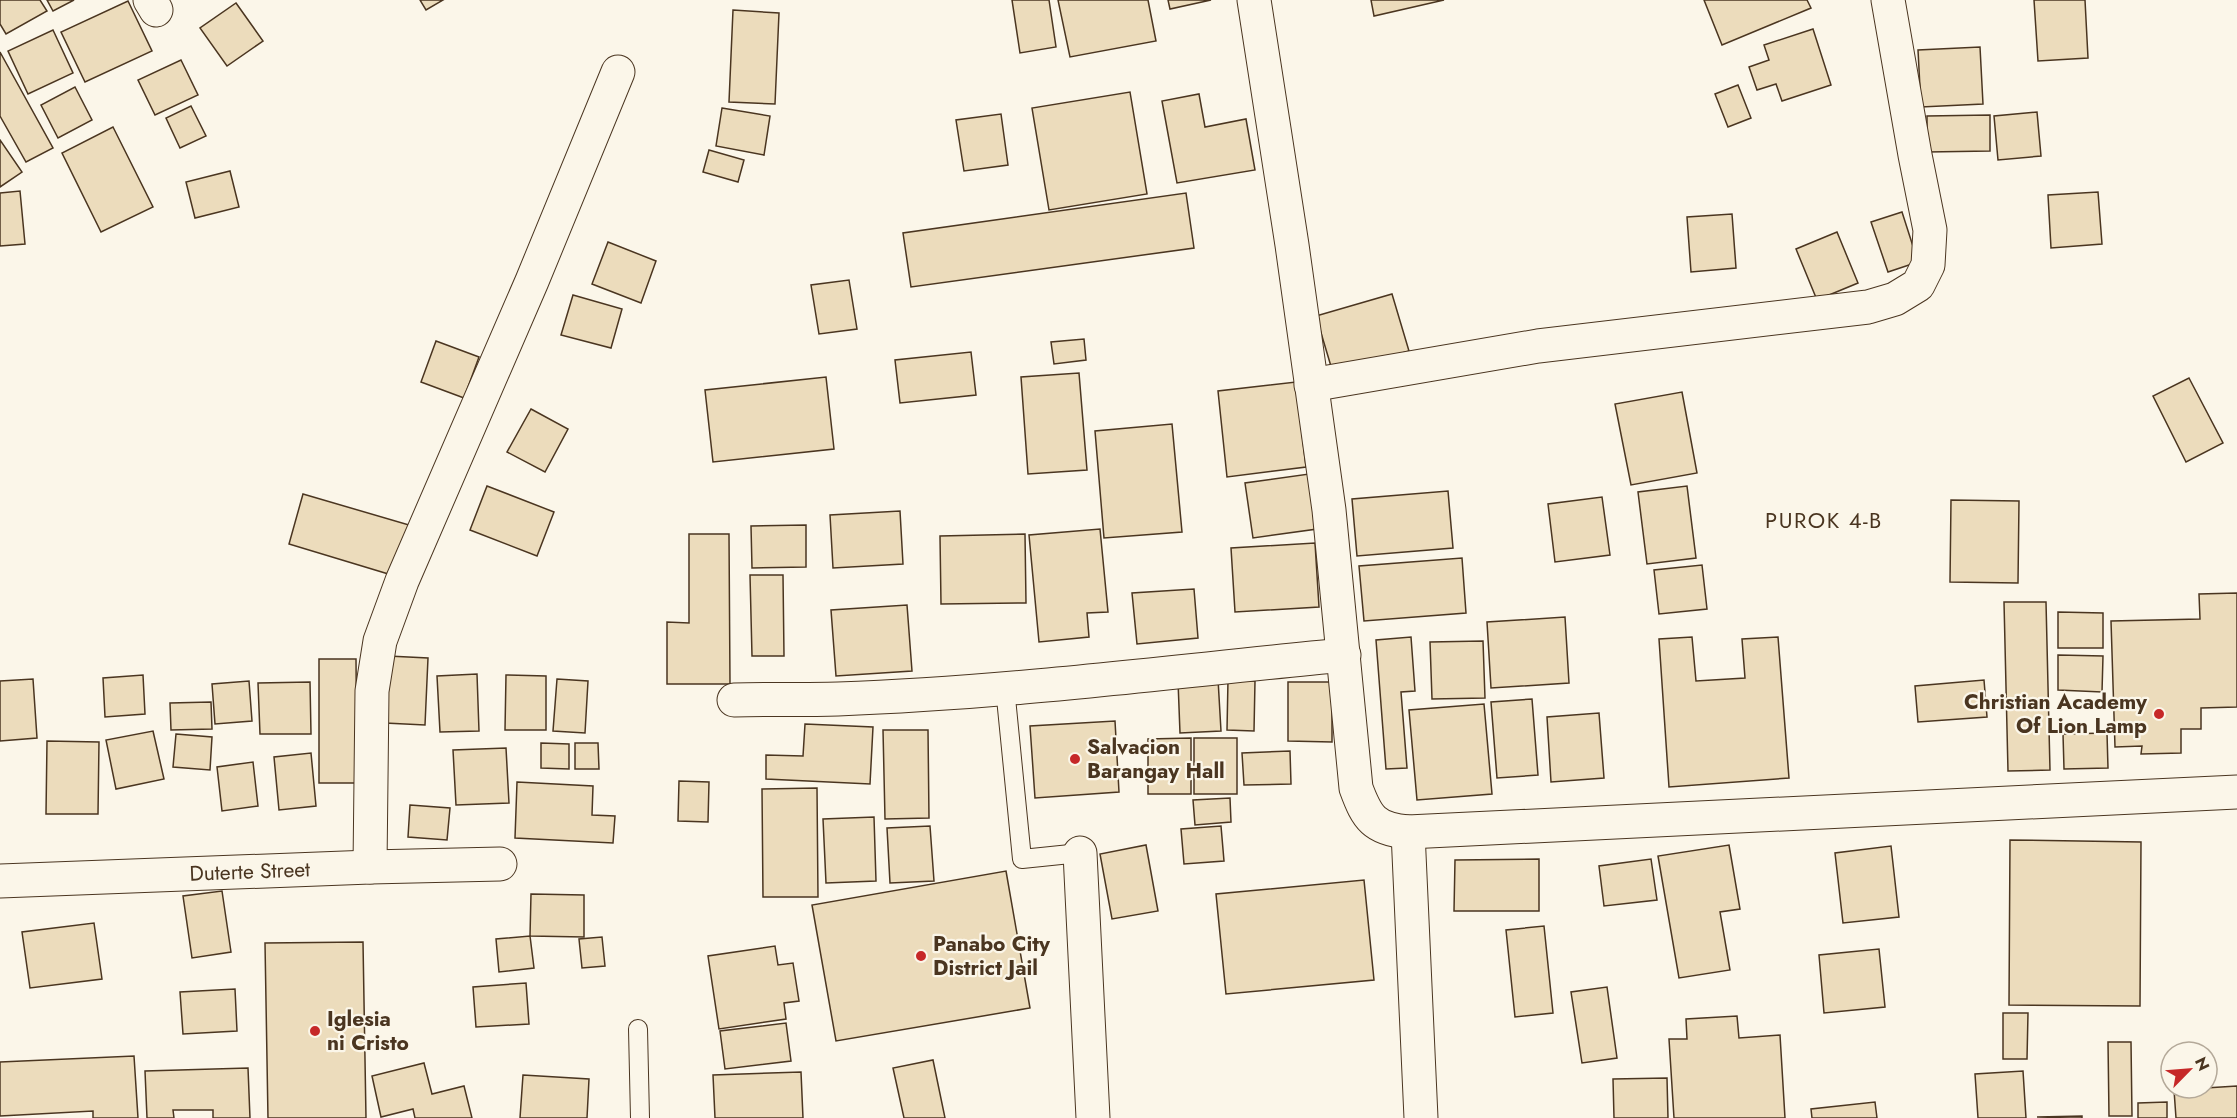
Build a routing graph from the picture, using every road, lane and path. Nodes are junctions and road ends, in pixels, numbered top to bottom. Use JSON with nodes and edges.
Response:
{"nodes":[{"id":1,"x":1254,"y":0,"type":"edge"},
{"id":2,"x":1888,"y":0,"type":"edge"},
{"id":3,"x":618,"y":72,"type":"dead end"},
{"id":4,"x":1311,"y":385,"type":"junction"},
{"id":5,"x":1344,"y":655,"type":"junction"},
{"id":6,"x":1005,"y":688,"type":"junction"},
{"id":7,"x":734,"y":700,"type":"dead end"},
{"id":8,"x":2237,"y":792,"type":"edge"},
{"id":9,"x":1408,"y":832,"type":"junction"},
{"id":10,"x":1080,"y":853,"type":"joint"},
{"id":11,"x":500,"y":864,"type":"dead end"},
{"id":12,"x":370,"y":867,"type":"junction"},
{"id":13,"x":0,"y":881,"type":"edge"},
{"id":14,"x":638,"y":1029,"type":"dead end"},
{"id":15,"x":640,"y":1118,"type":"edge"},
{"id":16,"x":1093,"y":1118,"type":"edge"},
{"id":17,"x":1421,"y":1118,"type":"edge"}],
"edges":[{"from":1,"to":4,"type":"street"},
{"from":2,"to":4,"type":"street"},
{"from":3,"to":12,"type":"street"},
{"from":4,"to":5,"type":"street"},
{"from":5,"to":6,"type":"street"},
{"from":5,"to":9,"type":"street"},
{"from":6,"to":7,"type":"street"},
{"from":6,"to":10,"type":"lane"},
{"from":8,"to":9,"type":"street"},
{"from":9,"to":17,"type":"street"},
{"from":10,"to":16,"type":"street"},
{"from":11,"to":12,"type":"street","name":"Duterte Street"},
{"from":12,"to":13,"type":"street","name":"Duterte Street"},
{"from":14,"to":15,"type":"lane"}]}
